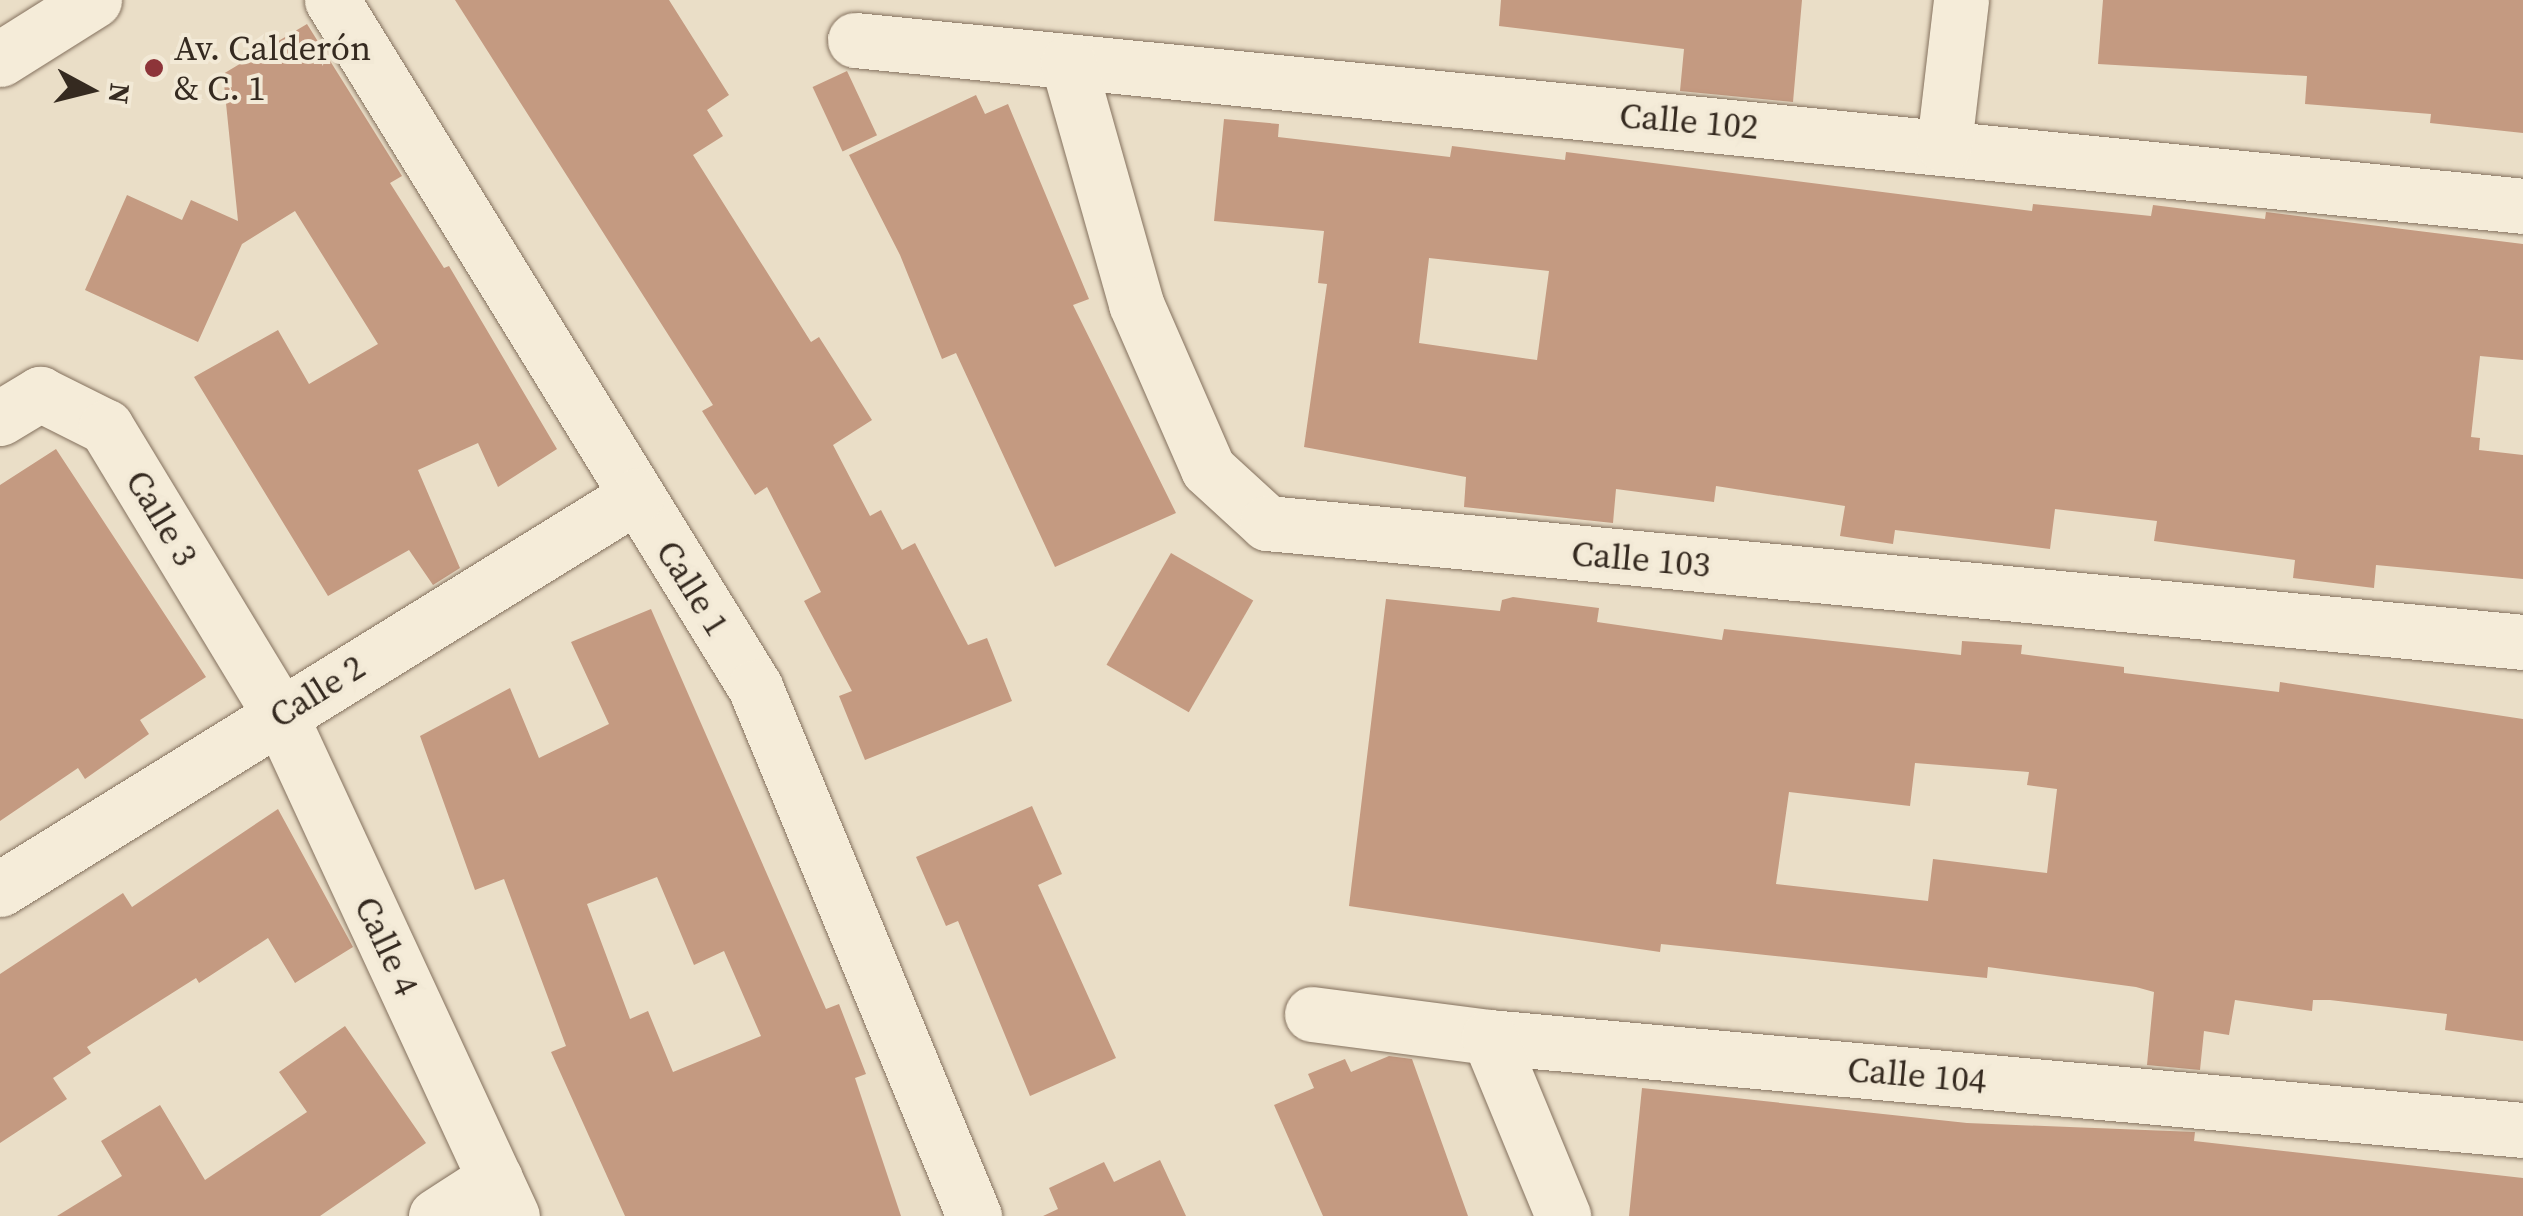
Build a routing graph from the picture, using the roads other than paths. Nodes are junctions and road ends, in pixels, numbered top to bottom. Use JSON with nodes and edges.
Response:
{"nodes":[{"id":1,"x":94,"y":0,"type":"edge"},
{"id":2,"x":332,"y":0,"type":"edge"},
{"id":3,"x":1961,"y":0,"type":"edge"},
{"id":4,"x":855,"y":40,"type":"dead end"},
{"id":5,"x":0,"y":59,"type":"edge"},
{"id":6,"x":1068,"y":64,"type":"junction"},
{"id":7,"x":1944,"y":145,"type":"junction"},
{"id":8,"x":2523,"y":206,"type":"edge"},
{"id":9,"x":0,"y":418,"type":"edge"},
{"id":10,"x":636,"y":496,"type":"junction"},
{"id":11,"x":2523,"y":642,"type":"edge"},
{"id":12,"x":279,"y":714,"type":"junction"},
{"id":13,"x":0,"y":889,"type":"edge"},
{"id":14,"x":1312,"y":1014,"type":"dead end"},
{"id":15,"x":1489,"y":1036,"type":"junction"},
{"id":16,"x":2523,"y":1130,"type":"edge"},
{"id":17,"x":504,"y":1197,"type":"edge"},
{"id":18,"x":436,"y":1216,"type":"edge"},
{"id":19,"x":974,"y":1216,"type":"edge"},
{"id":20,"x":1564,"y":1216,"type":"edge"}],
"edges":[{"from":1,"to":5,"type":"street"},
{"from":2,"to":10,"type":"street","name":"Calle 1"},
{"from":3,"to":7,"type":"street"},
{"from":4,"to":6,"type":"street","name":"Calle 102"},
{"from":6,"to":7,"type":"street","name":"Calle 102"},
{"from":6,"to":11,"type":"street","name":"Calle 103"},
{"from":7,"to":8,"type":"street","name":"Calle 102"},
{"from":9,"to":12,"type":"street","name":"Calle 3"},
{"from":10,"to":12,"type":"street","name":"Calle 2"},
{"from":10,"to":19,"type":"street","name":"Calle 1"},
{"from":12,"to":13,"type":"street","name":"Calle 2"},
{"from":12,"to":17,"type":"street","name":"Calle 4"},
{"from":14,"to":15,"type":"street","name":"Calle 104"},
{"from":15,"to":16,"type":"street","name":"Calle 104"},
{"from":15,"to":20,"type":"street"},
{"from":17,"to":18,"type":"street","name":"Calle 4"}]}
